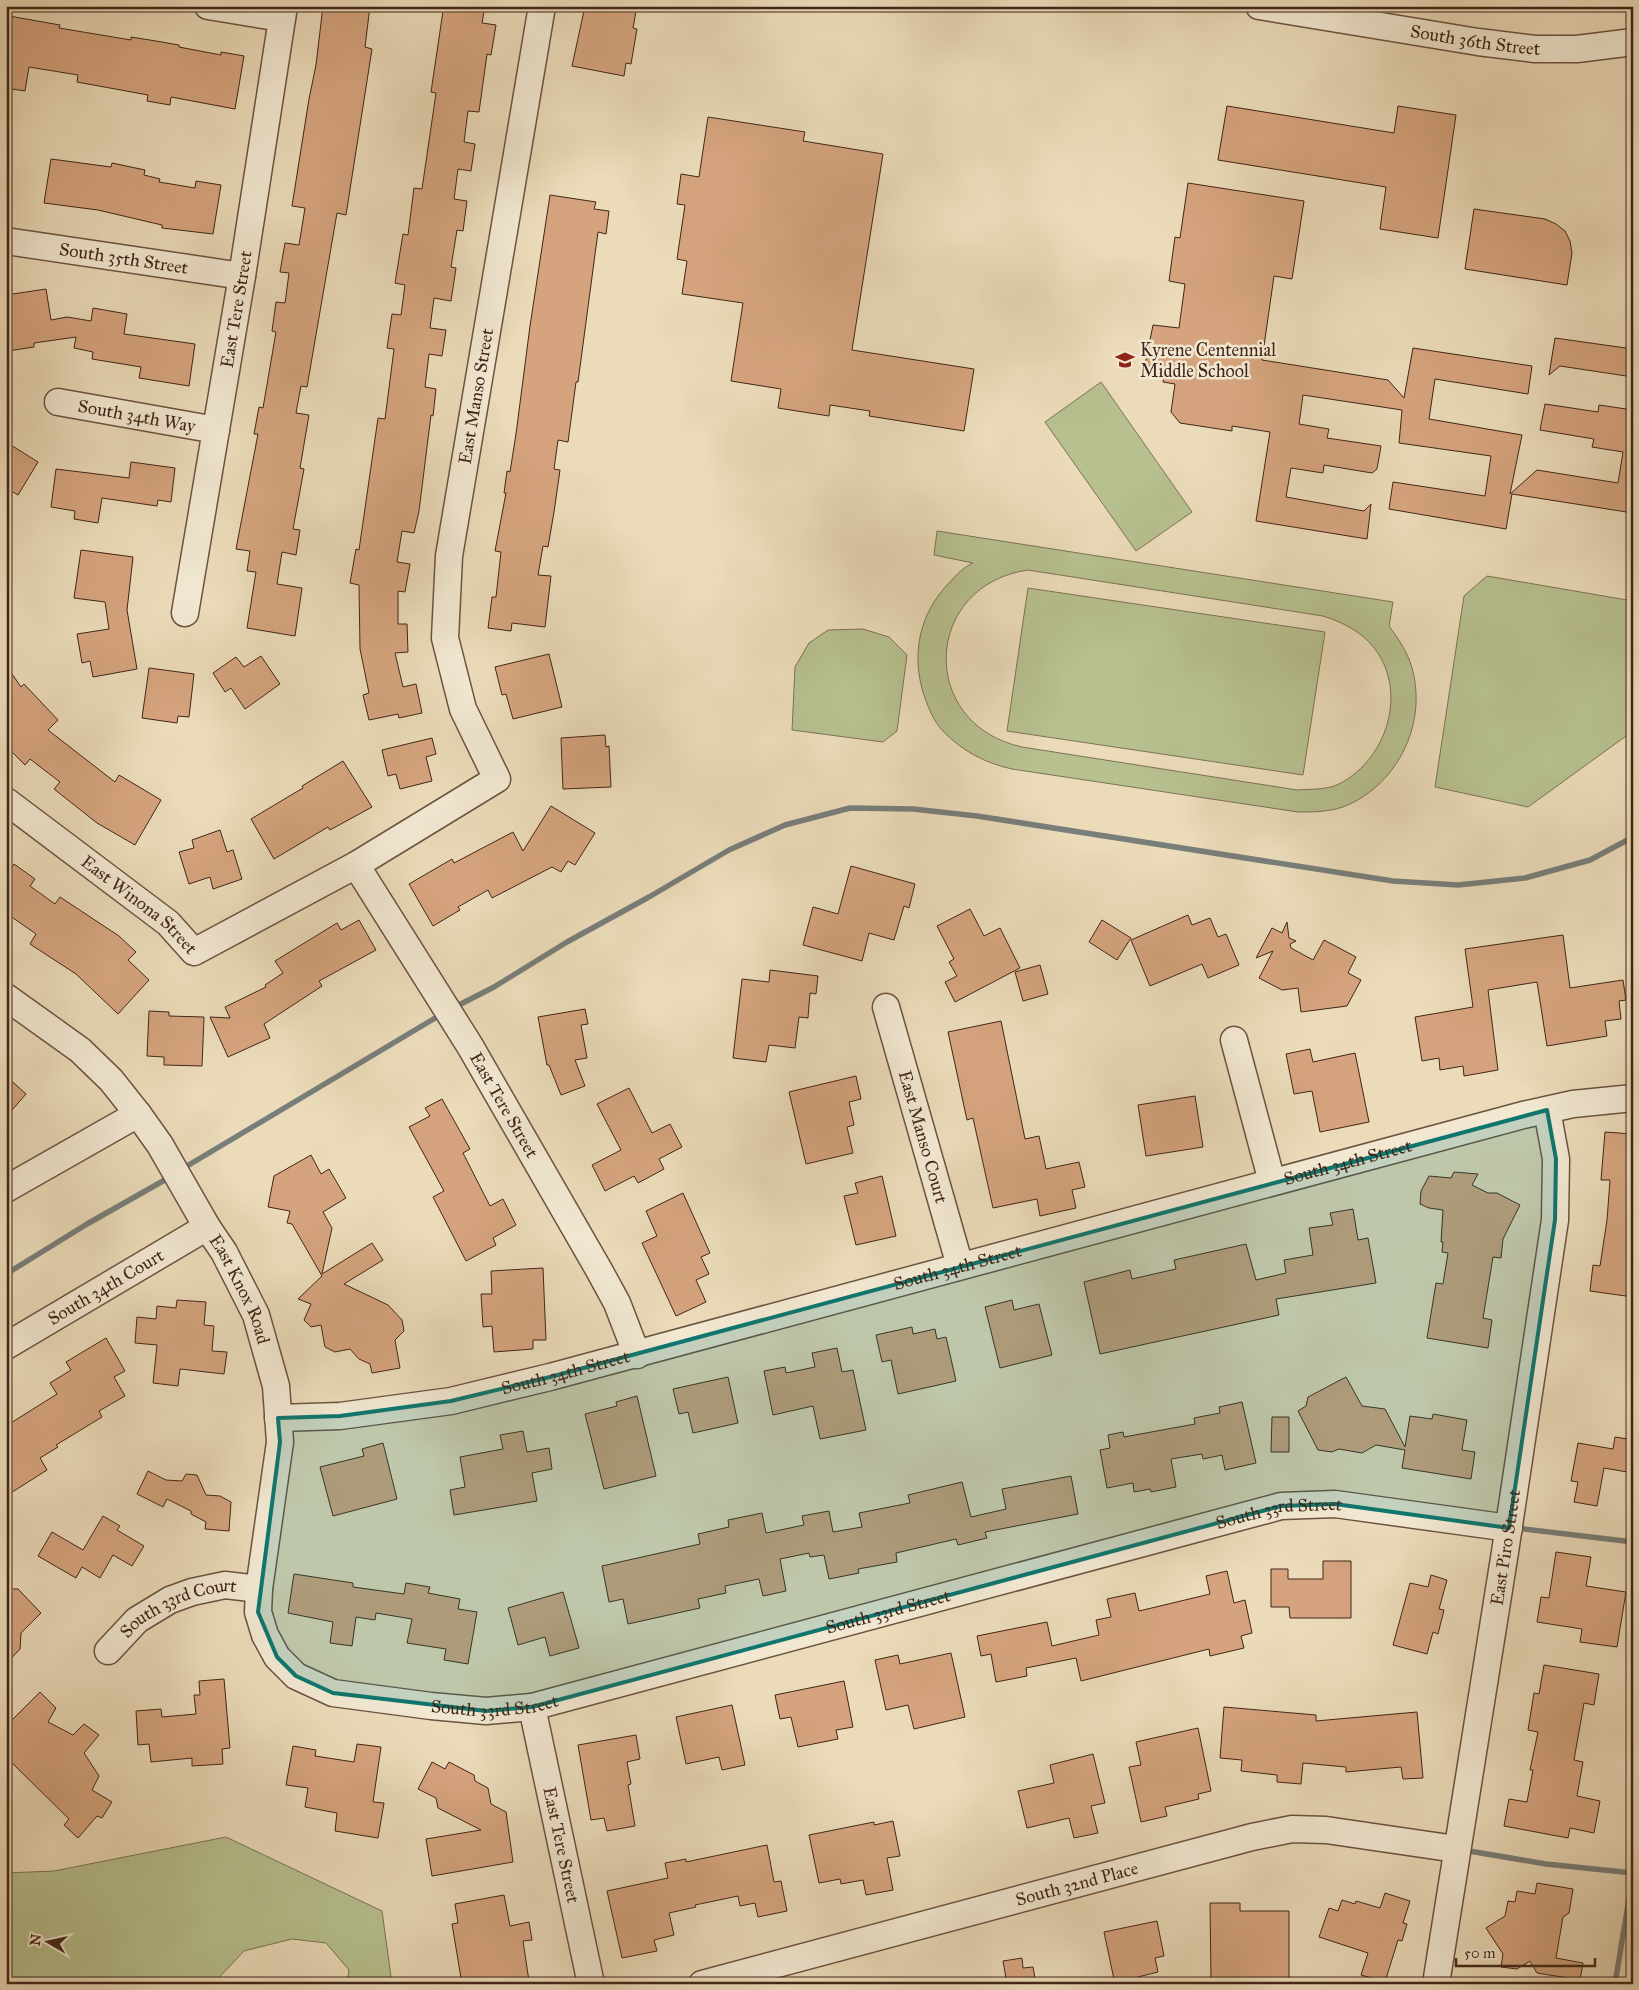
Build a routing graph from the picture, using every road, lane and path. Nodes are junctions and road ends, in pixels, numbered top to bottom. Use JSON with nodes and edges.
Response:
{"nodes":[{"id":1,"x":208,"y":6,"type":"edge"},
{"id":2,"x":542,"y":6,"type":"edge"},
{"id":3,"x":1259,"y":6,"type":"edge"},
{"id":4,"x":283,"y":12,"type":"edge"},
{"id":5,"x":1633,"y":42,"type":"edge"},
{"id":6,"x":6,"y":241,"type":"edge"},
{"id":7,"x":242,"y":276,"type":"junction"},
{"id":8,"x":58,"y":402,"type":"dead end"},
{"id":9,"x":216,"y":430,"type":"junction"},
{"id":10,"x":185,"y":613,"type":"dead end"},
{"id":11,"x":6,"y":801,"type":"edge"},
{"id":12,"x":356,"y":864,"type":"junction"},
{"id":13,"x":6,"y":996,"type":"edge"},
{"id":14,"x":886,"y":1007,"type":"dead end"},
{"id":15,"x":1234,"y":1040,"type":"dead end"},
{"id":16,"x":1633,"y":1098,"type":"edge"},
{"id":17,"x":1546,"y":1110,"type":"junction"},
{"id":18,"x":138,"y":1114,"type":"junction"},
{"id":19,"x":1272,"y":1182,"type":"junction"},
{"id":20,"x":6,"y":1190,"type":"edge"},
{"id":21,"x":207,"y":1227,"type":"junction"},
{"id":22,"x":960,"y":1266,"type":"junction"},
{"id":23,"x":6,"y":1346,"type":"edge"},
{"id":24,"x":637,"y":1355,"type":"junction"},
{"id":25,"x":278,"y":1418,"type":"junction"},
{"id":26,"x":1508,"y":1528,"type":"junction"},
{"id":27,"x":259,"y":1589,"type":"junction"},
{"id":28,"x":108,"y":1651,"type":"dead end"},
{"id":29,"x":277,"y":1657,"type":"joint"},
{"id":30,"x":532,"y":1707,"type":"junction"},
{"id":31,"x":1456,"y":1849,"type":"junction"},
{"id":32,"x":591,"y":1984,"type":"edge"},
{"id":33,"x":702,"y":1984,"type":"edge"},
{"id":34,"x":1436,"y":1984,"type":"edge"}],
"edges":[{"from":1,"to":4,"type":"street"},
{"from":2,"to":12,"type":"street","name":"East Manso Street"},
{"from":3,"to":5,"type":"street","name":"South 36th Street"},
{"from":4,"to":7,"type":"street","name":"East Tere Street"},
{"from":6,"to":7,"type":"street","name":"South 35th Street"},
{"from":7,"to":9,"type":"street","name":"East Tere Street"},
{"from":8,"to":9,"type":"street","name":"South 34th Way"},
{"from":9,"to":10,"type":"street","name":"East Tere Street"},
{"from":11,"to":12,"type":"street","name":"East Winona Street"},
{"from":12,"to":24,"type":"street","name":"East Tere Street"},
{"from":13,"to":18,"type":"street","name":"East Knox Road"},
{"from":14,"to":22,"type":"street","name":"East Manso Court"},
{"from":15,"to":19,"type":"street"},
{"from":16,"to":17,"type":"street","name":"South 34th Street"},
{"from":17,"to":19,"type":"street","name":"South 34th Street"},
{"from":17,"to":26,"type":"street","name":"East Piro Street"},
{"from":18,"to":20,"type":"street"},
{"from":18,"to":21,"type":"street","name":"East Knox Road"},
{"from":19,"to":22,"type":"street","name":"South 34th Street"},
{"from":21,"to":23,"type":"street","name":"South 34th Court"},
{"from":21,"to":25,"type":"street","name":"East Knox Road"},
{"from":22,"to":24,"type":"street","name":"South 34th Street"},
{"from":24,"to":25,"type":"street","name":"South 34th Street"},
{"from":25,"to":27,"type":"street","name":"East Knox Road"},
{"from":26,"to":30,"type":"street","name":"South 33rd Street"},
{"from":26,"to":31,"type":"street","name":"East Piro Street"},
{"from":27,"to":28,"type":"street","name":"South 33rd Court"},
{"from":27,"to":29,"type":"street","name":"East Knox Road"},
{"from":29,"to":30,"type":"street","name":"South 33rd Street"},
{"from":30,"to":32,"type":"street","name":"East Tere Street"},
{"from":31,"to":33,"type":"street","name":"South 32nd Place"},
{"from":31,"to":34,"type":"street","name":"East Piro Street"}]}
